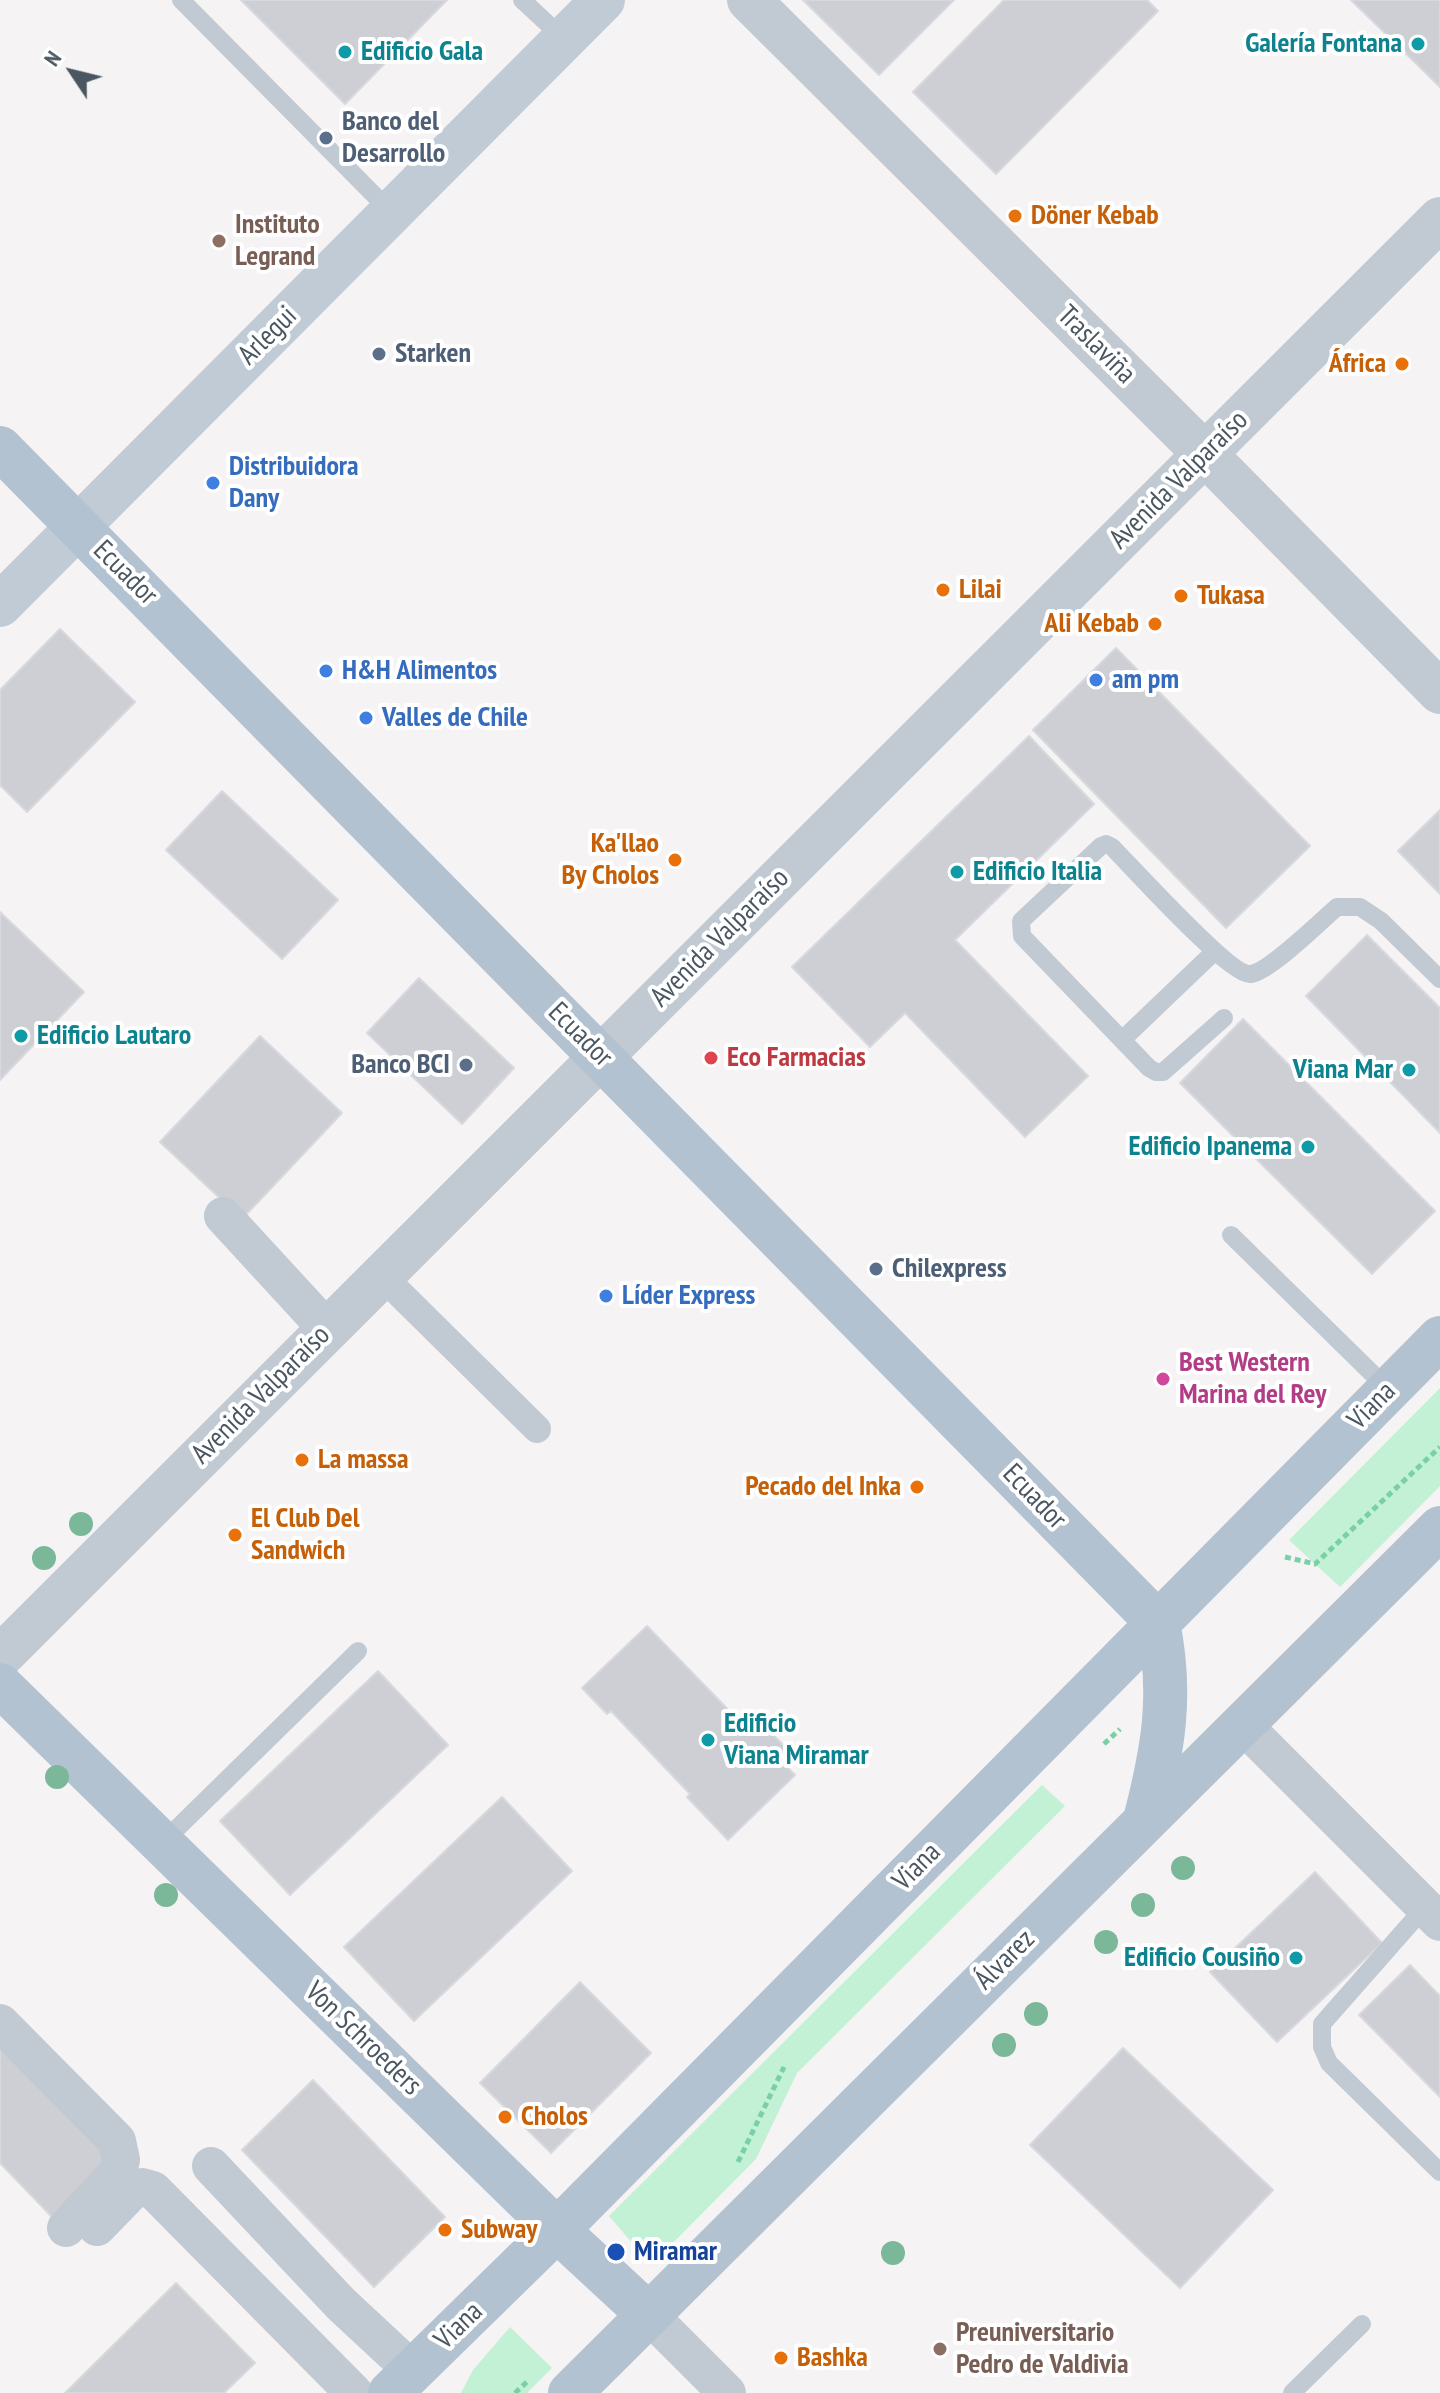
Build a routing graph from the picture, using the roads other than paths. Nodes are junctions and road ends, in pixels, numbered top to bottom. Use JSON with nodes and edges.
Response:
{"nodes":[{"id":1,"x":181,"y":0,"type":"edge"},
{"id":2,"x":522,"y":0,"type":"edge"},
{"id":3,"x":603,"y":0,"type":"edge"},
{"id":4,"x":749,"y":0,"type":"edge"},
{"id":5,"x":564,"y":39,"type":"junction"},
{"id":6,"x":391,"y":212,"type":"junction"},
{"id":7,"x":1440,"y":219,"type":"edge"},
{"id":8,"x":0,"y":448,"type":"edge"},
{"id":9,"x":1205,"y":454,"type":"junction"},
{"id":10,"x":78,"y":526,"type":"junction"},
{"id":11,"x":0,"y":605,"type":"edge"},
{"id":12,"x":1440,"y":692,"type":"edge"},
{"id":13,"x":1214,"y":952,"type":"junction"},
{"id":14,"x":1440,"y":979,"type":"edge"},
{"id":15,"x":1224,"y":1018,"type":"dead end"},
{"id":16,"x":1122,"y":1040,"type":"junction"},
{"id":17,"x":601,"y":1056,"type":"junction"},
{"id":18,"x":223,"y":1216,"type":"dead end"},
{"id":19,"x":1231,"y":1235,"type":"dead end"},
{"id":20,"x":382,"y":1276,"type":"junction"},
{"id":21,"x":327,"y":1329,"type":"junction"},
{"id":22,"x":1440,"y":1338,"type":"edge"},
{"id":23,"x":1388,"y":1389,"type":"junction"},
{"id":24,"x":537,"y":1429,"type":"dead end"},
{"id":25,"x":1440,"y":1528,"type":"edge"},
{"id":26,"x":1158,"y":1623,"type":"junction"},
{"id":27,"x":358,"y":1651,"type":"dead end"},
{"id":28,"x":0,"y":1657,"type":"edge"},
{"id":29,"x":0,"y":1685,"type":"edge"},
{"id":30,"x":1242,"y":1724,"type":"junction"},
{"id":31,"x":1145,"y":1822,"type":"junction"},
{"id":32,"x":162,"y":1843,"type":"junction"},
{"id":33,"x":1433,"y":1915,"type":"edge"},
{"id":34,"x":0,"y":2023,"type":"edge"},
{"id":35,"x":211,"y":2166,"type":"dead end"},
{"id":36,"x":1440,"y":2172,"type":"edge"},
{"id":37,"x":557,"y":2230,"type":"junction"},
{"id":38,"x":649,"y":2315,"type":"junction"},
{"id":39,"x":1362,"y":2324,"type":"dead end"},
{"id":40,"x":402,"y":2382,"type":"edge"},
{"id":41,"x":354,"y":2393,"type":"edge"},
{"id":42,"x":570,"y":2393,"type":"edge"},
{"id":43,"x":727,"y":2393,"type":"edge"},
{"id":44,"x":1292,"y":2393,"type":"edge"}],
"edges":[{"from":1,"to":6,"type":"lane"},
{"from":2,"to":5,"type":"lane"},
{"from":3,"to":5,"type":"main road","name":"Arlegui"},
{"from":4,"to":9,"type":"street","name":"Traslaviña"},
{"from":5,"to":6,"type":"main road","name":"Arlegui"},
{"from":6,"to":10,"type":"main road","name":"Arlegui"},
{"from":7,"to":9,"type":"street","name":"Avenida Valparaíso"},
{"from":8,"to":10,"type":"main road","name":"Ecuador"},
{"from":9,"to":12,"type":"street","name":"Traslaviña"},
{"from":9,"to":17,"type":"street","name":"Avenida Valparaíso"},
{"from":10,"to":11,"type":"main road","name":"Arlegui"},
{"from":10,"to":17,"type":"main road","name":"Ecuador"},
{"from":13,"to":14,"type":"lane"},
{"from":13,"to":16,"type":"lane"},
{"from":13,"to":16,"type":"lane"},
{"from":15,"to":16,"type":"lane"},
{"from":17,"to":20,"type":"street","name":"Avenida Valparaíso"},
{"from":17,"to":26,"type":"main road","name":"Ecuador"},
{"from":18,"to":21,"type":"street"},
{"from":19,"to":23,"type":"lane"},
{"from":20,"to":21,"type":"street","name":"Avenida Valparaíso"},
{"from":20,"to":24,"type":"street"},
{"from":21,"to":28,"type":"street","name":"Avenida Valparaíso"},
{"from":22,"to":23,"type":"main road","name":"Viana"},
{"from":23,"to":26,"type":"main road","name":"Viana"},
{"from":25,"to":30,"type":"main road","name":"Álvarez"},
{"from":26,"to":31,"type":"main road"},
{"from":26,"to":37,"type":"main road","name":"Viana"},
{"from":27,"to":32,"type":"lane"},
{"from":29,"to":32,"type":"main road","name":"Von Schroeders"},
{"from":30,"to":31,"type":"main road","name":"Álvarez"},
{"from":30,"to":33,"type":"street"},
{"from":31,"to":38,"type":"main road","name":"Álvarez"},
{"from":32,"to":37,"type":"main road","name":"Von Schroeders"},
{"from":33,"to":36,"type":"lane"},
{"from":34,"to":41,"type":"street"},
{"from":35,"to":40,"type":"street"},
{"from":37,"to":38,"type":"main road","name":"Von Schroeders"},
{"from":37,"to":40,"type":"main road","name":"Viana"},
{"from":38,"to":42,"type":"main road","name":"Álvarez"},
{"from":38,"to":43,"type":"street","name":"Von Schroeders"},
{"from":39,"to":44,"type":"lane"}]}
